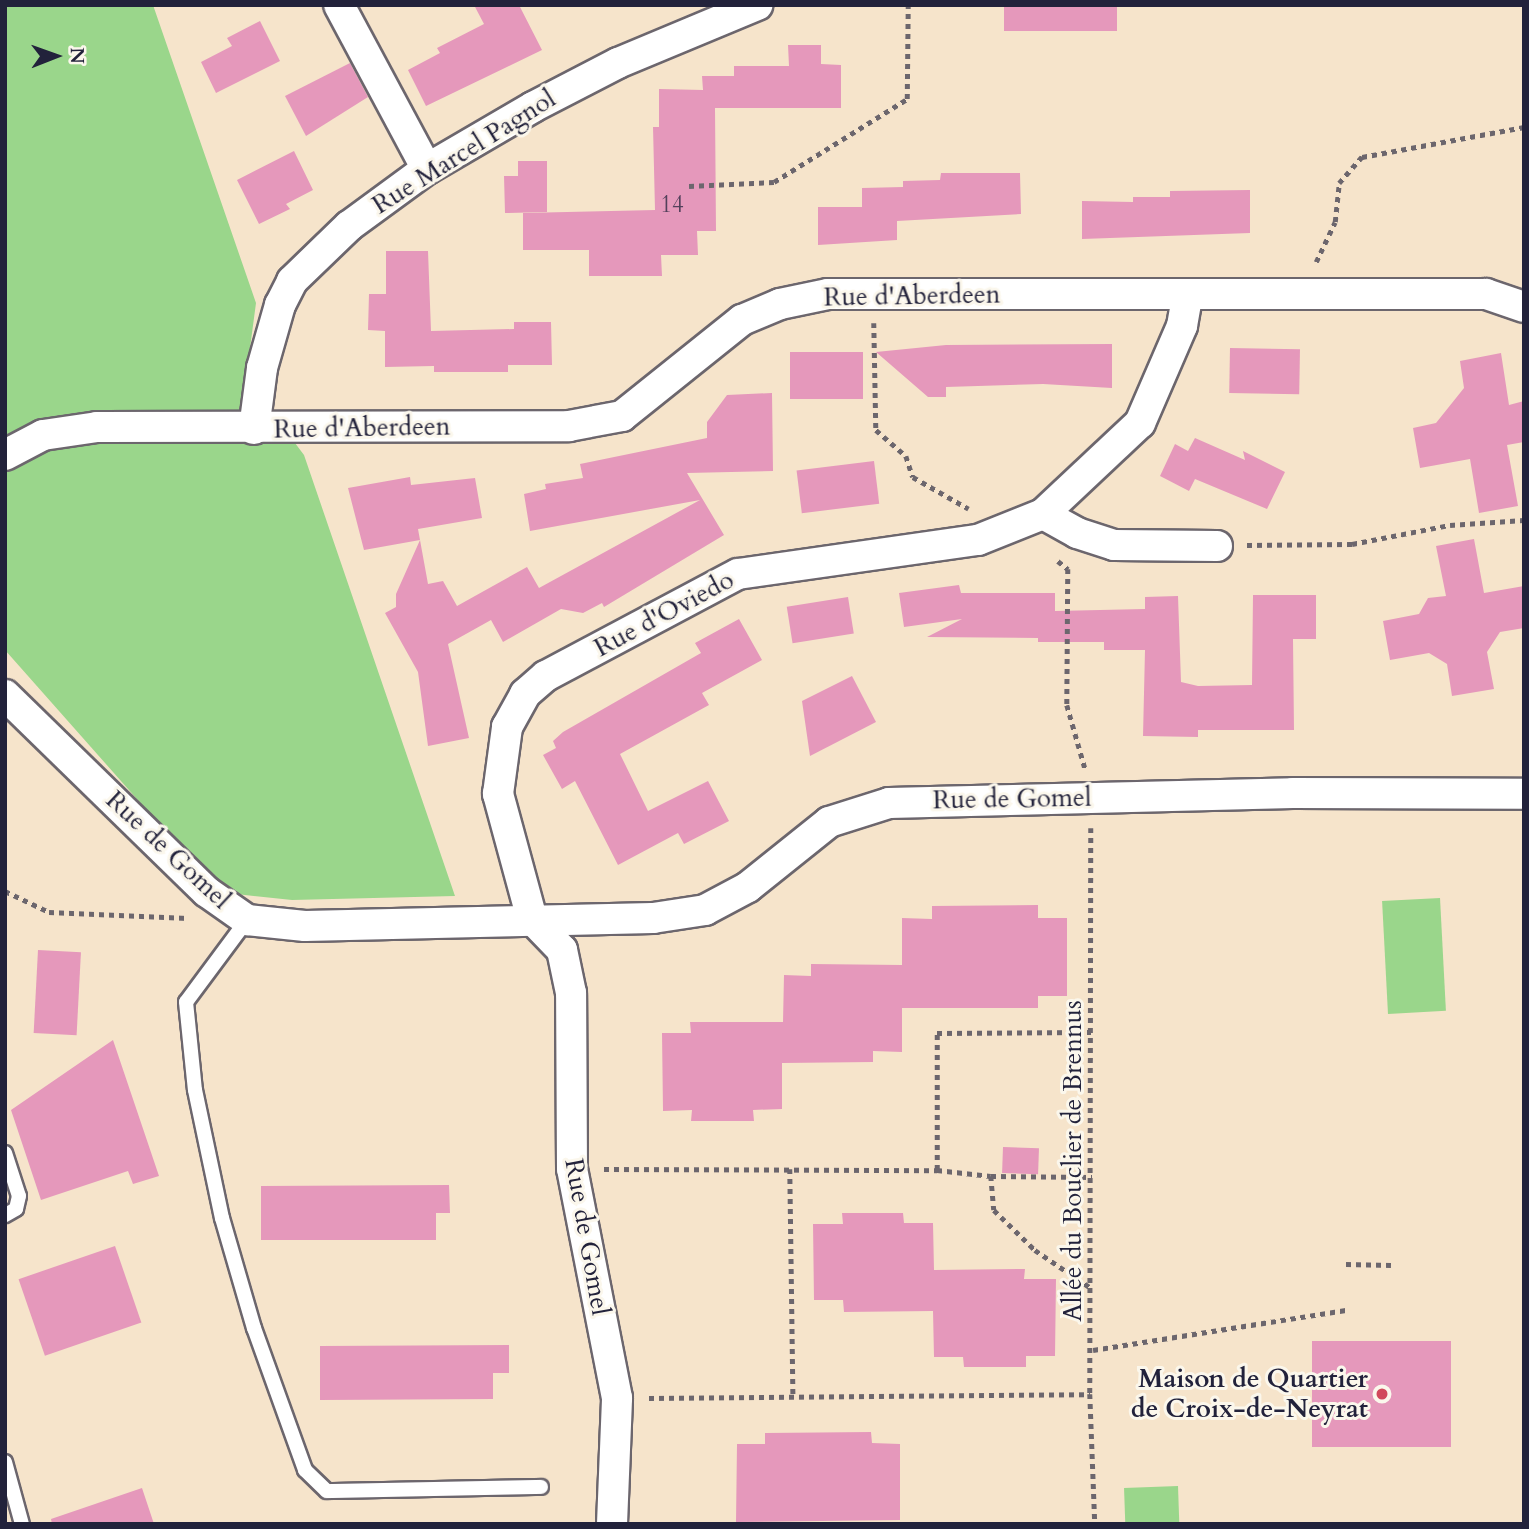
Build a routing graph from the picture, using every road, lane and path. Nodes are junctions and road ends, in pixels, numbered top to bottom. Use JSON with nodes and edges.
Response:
{"nodes":[{"id":1,"x":339,"y":5,"type":"edge"},
{"id":2,"x":757,"y":5,"type":"edge"},
{"id":3,"x":908,"y":5,"type":"edge"},
{"id":4,"x":1524,"y":127,"type":"edge"},
{"id":5,"x":427,"y":169,"type":"junction"},
{"id":6,"x":689,"y":186,"type":"dead end"},
{"id":7,"x":873,"y":294,"type":"junction"},
{"id":8,"x":1311,"y":296,"type":"junction"},
{"id":9,"x":1187,"y":297,"type":"junction"},
{"id":10,"x":1524,"y":307,"type":"edge"},
{"id":11,"x":254,"y":429,"type":"junction"},
{"id":12,"x":5,"y":455,"type":"edge"},
{"id":13,"x":1043,"y":514,"type":"junction"},
{"id":14,"x":1524,"y":520,"type":"edge"},
{"id":15,"x":1007,"y":531,"type":"junction"},
{"id":16,"x":1217,"y":546,"type":"joint"},
{"id":17,"x":5,"y":695,"type":"edge"},
{"id":18,"x":1524,"y":794,"type":"edge"},
{"id":19,"x":1094,"y":797,"type":"junction"},
{"id":20,"x":5,"y":891,"type":"edge"},
{"id":21,"x":194,"y":918,"type":"dead end"},
{"id":22,"x":533,"y":919,"type":"junction"},
{"id":23,"x":247,"y":920,"type":"junction"},
{"id":24,"x":1091,"y":1032,"type":"junction"},
{"id":25,"x":5,"y":1153,"type":"edge"},
{"id":26,"x":572,"y":1169,"type":"junction"},
{"id":27,"x":790,"y":1169,"type":"junction"},
{"id":28,"x":937,"y":1170,"type":"junction"},
{"id":29,"x":991,"y":1176,"type":"junction"},
{"id":30,"x":1092,"y":1177,"type":"junction"},
{"id":31,"x":5,"y":1215,"type":"edge"},
{"id":32,"x":1346,"y":1264,"type":"dead end"},
{"id":33,"x":1391,"y":1265,"type":"dead end"},
{"id":34,"x":1091,"y":1288,"type":"junction"},
{"id":35,"x":1346,"y":1310,"type":"dead end"},
{"id":36,"x":1093,"y":1350,"type":"junction"},
{"id":37,"x":1090,"y":1394,"type":"junction"},
{"id":38,"x":617,"y":1398,"type":"junction"},
{"id":39,"x":793,"y":1398,"type":"junction"},
{"id":40,"x":5,"y":1462,"type":"edge"},
{"id":41,"x":541,"y":1487,"type":"dead end"},
{"id":42,"x":22,"y":1524,"type":"edge"},
{"id":43,"x":611,"y":1524,"type":"edge"},
{"id":44,"x":1095,"y":1524,"type":"edge"}],
"edges":[{"from":1,"to":5,"type":"street"},
{"from":2,"to":5,"type":"street","name":"Rue Marcel Pagnol"},
{"from":3,"to":6,"type":"path"},
{"from":4,"to":8,"type":"path"},
{"from":5,"to":11,"type":"street","name":"Rue Marcel Pagnol"},
{"from":7,"to":9,"type":"street","name":"Rue d'Aberdeen"},
{"from":7,"to":11,"type":"street","name":"Rue d'Aberdeen"},
{"from":7,"to":15,"type":"path"},
{"from":8,"to":9,"type":"street","name":"Rue d'Aberdeen"},
{"from":8,"to":10,"type":"street","name":"Rue d'Aberdeen"},
{"from":9,"to":13,"type":"street","name":"Rue d'Oviedo"},
{"from":11,"to":12,"type":"street","name":"Rue d'Aberdeen"},
{"from":13,"to":15,"type":"street","name":"Rue d'Oviedo"},
{"from":13,"to":16,"type":"street"},
{"from":14,"to":16,"type":"path"},
{"from":15,"to":19,"type":"path"},
{"from":15,"to":22,"type":"street","name":"Rue d'Oviedo"},
{"from":17,"to":23,"type":"street","name":"Rue de Gomel"},
{"from":18,"to":19,"type":"street","name":"Rue de Gomel"},
{"from":19,"to":22,"type":"street","name":"Rue de Gomel"},
{"from":19,"to":24,"type":"path","name":"Allée du Bouclier de Brennus"},
{"from":20,"to":21,"type":"path"},
{"from":22,"to":23,"type":"street","name":"Rue de Gomel"},
{"from":22,"to":26,"type":"street","name":"Rue de Gomel"},
{"from":23,"to":41,"type":"lane"},
{"from":24,"to":28,"type":"path"},
{"from":24,"to":30,"type":"path","name":"Allée du Bouclier de Brennus"},
{"from":25,"to":31,"type":"lane"},
{"from":26,"to":27,"type":"path"},
{"from":26,"to":38,"type":"street","name":"Rue de Gomel"},
{"from":27,"to":28,"type":"path"},
{"from":27,"to":39,"type":"path"},
{"from":28,"to":29,"type":"path"},
{"from":29,"to":30,"type":"path"},
{"from":29,"to":34,"type":"path"},
{"from":30,"to":34,"type":"path","name":"Allée du Bouclier de Brennus"},
{"from":32,"to":33,"type":"path"},
{"from":34,"to":36,"type":"path","name":"Allée du Bouclier de Brennus"},
{"from":35,"to":36,"type":"path"},
{"from":36,"to":37,"type":"path","name":"Allée du Bouclier de Brennus"},
{"from":37,"to":39,"type":"path"},
{"from":37,"to":44,"type":"path","name":"Allée du Bouclier de Brennus"},
{"from":38,"to":39,"type":"path"},
{"from":38,"to":43,"type":"street","name":"Rue de Gomel"},
{"from":40,"to":42,"type":"lane"}]}
